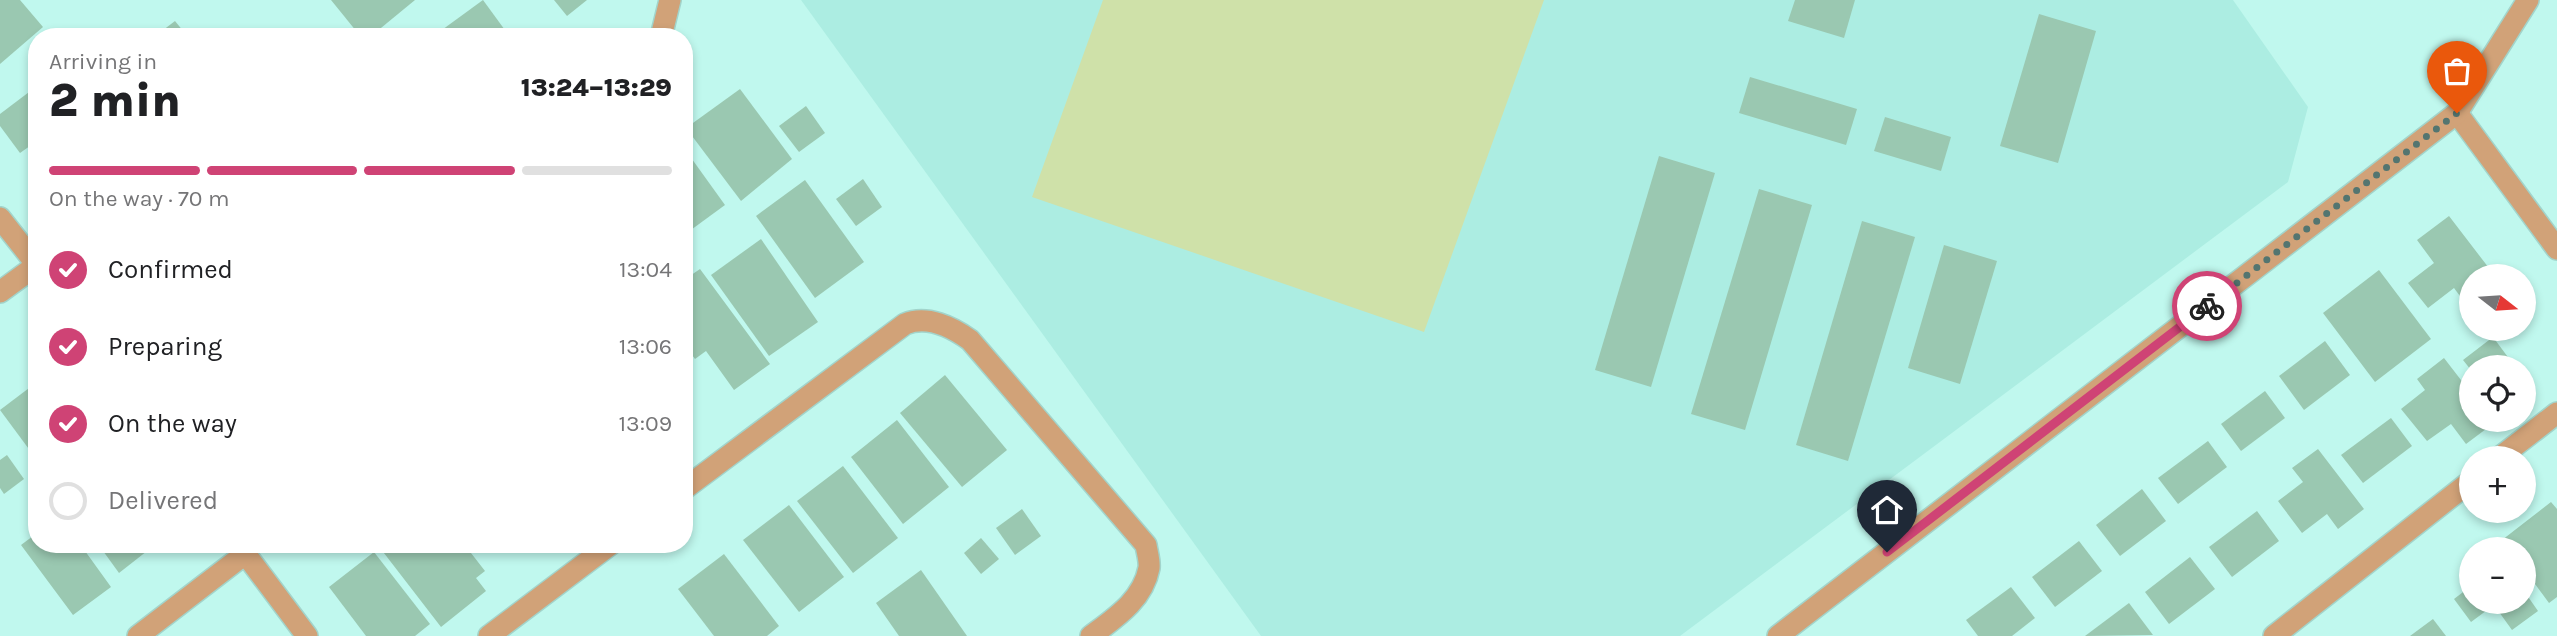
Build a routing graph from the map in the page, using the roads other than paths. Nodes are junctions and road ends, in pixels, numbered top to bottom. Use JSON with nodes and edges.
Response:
{"nodes":[{"id":1,"x":670,"y":0,"type":"edge"},
{"id":2,"x":2529,"y":0,"type":"edge"},
{"id":3,"x":663,"y":28,"type":"edge"},
{"id":4,"x":2457,"y":113,"type":"junction"},
{"id":5,"x":0,"y":218,"type":"edge"},
{"id":6,"x":2557,"y":248,"type":"edge"},
{"id":7,"x":28,"y":254,"type":"edge"},
{"id":8,"x":28,"y":272,"type":"edge"},
{"id":9,"x":0,"y":292,"type":"edge"},
{"id":10,"x":2557,"y":413,"type":"edge"},
{"id":11,"x":2514,"y":446,"type":"edge"},
{"id":12,"x":693,"y":482,"type":"edge"},
{"id":13,"x":2459,"y":490,"type":"edge"},
{"id":14,"x":237,"y":553,"type":"edge"},
{"id":15,"x":245,"y":553,"type":"edge"},
{"id":16,"x":599,"y":553,"type":"edge"},
{"id":17,"x":138,"y":636,"type":"edge"},
{"id":18,"x":307,"y":636,"type":"edge"},
{"id":19,"x":489,"y":636,"type":"edge"},
{"id":20,"x":1091,"y":636,"type":"edge"},
{"id":21,"x":1778,"y":636,"type":"edge"},
{"id":22,"x":2274,"y":636,"type":"edge"}],
"edges":[{"from":1,"to":3,"type":"street"},
{"from":2,"to":4,"type":"street"},
{"from":4,"to":6,"type":"street"},
{"from":4,"to":21,"type":"street"},
{"from":5,"to":7,"type":"street"},
{"from":8,"to":9,"type":"street"},
{"from":10,"to":11,"type":"street"},
{"from":12,"to":20,"type":"street"},
{"from":13,"to":22,"type":"street"},
{"from":14,"to":17,"type":"street"},
{"from":15,"to":18,"type":"street"},
{"from":16,"to":19,"type":"street"}]}
